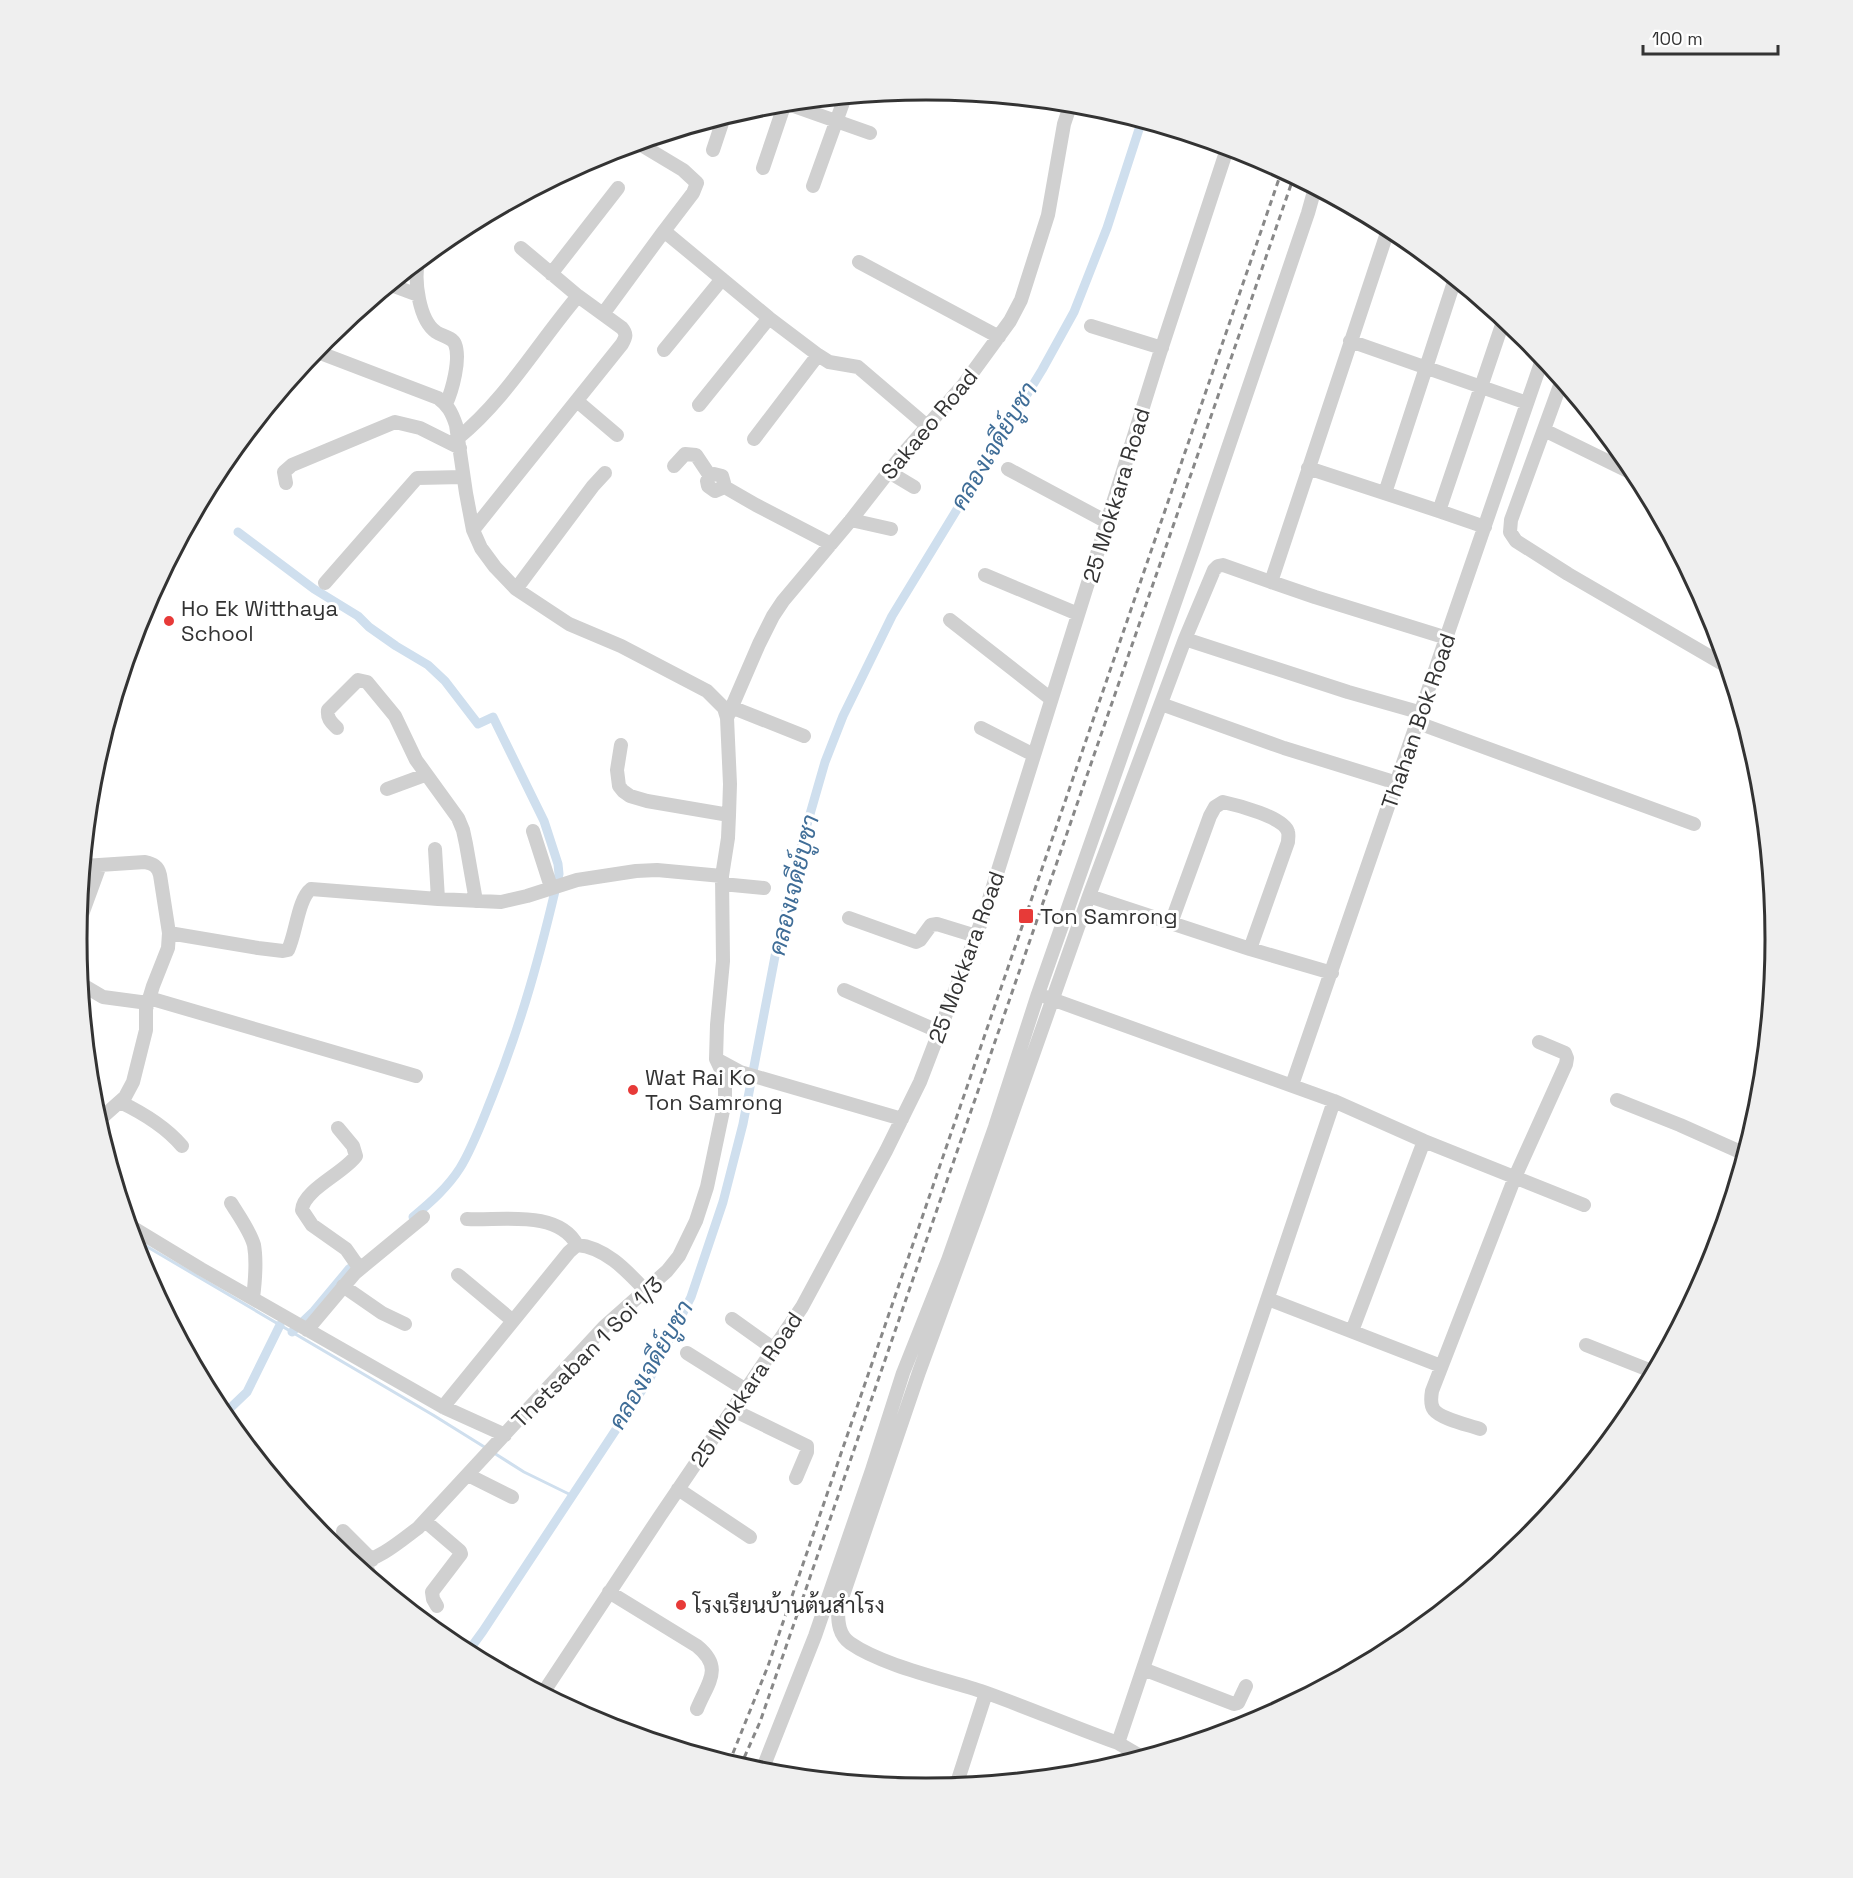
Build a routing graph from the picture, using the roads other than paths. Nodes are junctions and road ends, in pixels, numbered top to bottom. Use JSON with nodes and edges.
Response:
{"nodes":[{"id":1,"x":842,"y":104,"type":"edge"},
{"id":2,"x":803,"y":109,"type":"edge"},
{"id":3,"x":1068,"y":112,"type":"edge"},
{"id":4,"x":782,"y":113,"type":"edge"},
{"id":5,"x":836,"y":121,"type":"junction"},
{"id":6,"x":721,"y":125,"type":"edge"},
{"id":7,"x":870,"y":133,"type":"dead end"},
{"id":8,"x":647,"y":148,"type":"edge"},
{"id":9,"x":712,"y":150,"type":"dead end"},
{"id":10,"x":1225,"y":155,"type":"edge"},
{"id":11,"x":763,"y":168,"type":"dead end"},
{"id":12,"x":813,"y":186,"type":"dead end"},
{"id":13,"x":618,"y":188,"type":"dead end"},
{"id":14,"x":1314,"y":195,"type":"edge"},
{"id":15,"x":664,"y":231,"type":"junction"},
{"id":16,"x":1386,"y":237,"type":"edge"},
{"id":17,"x":521,"y":248,"type":"dead end"},
{"id":18,"x":860,"y":262,"type":"dead end"},
{"id":19,"x":417,"y":272,"type":"edge"},
{"id":20,"x":550,"y":274,"type":"junction"},
{"id":21,"x":722,"y":279,"type":"junction"},
{"id":22,"x":1453,"y":285,"type":"edge"},
{"id":23,"x":398,"y":287,"type":"edge"},
{"id":24,"x":418,"y":295,"type":"junction"},
{"id":25,"x":578,"y":296,"type":"junction"},
{"id":26,"x":603,"y":315,"type":"junction"},
{"id":27,"x":769,"y":318,"type":"junction"},
{"id":28,"x":1091,"y":326,"type":"dead end"},
{"id":29,"x":1501,"y":328,"type":"edge"},
{"id":30,"x":999,"y":337,"type":"junction"},
{"id":31,"x":1350,"y":341,"type":"junction"},
{"id":32,"x":1162,"y":348,"type":"junction"},
{"id":33,"x":664,"y":350,"type":"dead end"},
{"id":34,"x":324,"y":354,"type":"edge"},
{"id":35,"x":818,"y":356,"type":"junction"},
{"id":36,"x":1540,"y":366,"type":"edge"},
{"id":37,"x":1426,"y":368,"type":"junction"},
{"id":38,"x":1481,"y":387,"type":"junction"},
{"id":39,"x":1560,"y":387,"type":"edge"},
{"id":40,"x":577,"y":401,"type":"junction"},
{"id":41,"x":1527,"y":403,"type":"junction"},
{"id":42,"x":446,"y":404,"type":"junction"},
{"id":43,"x":699,"y":405,"type":"dead end"},
{"id":44,"x":927,"y":426,"type":"junction"},
{"id":45,"x":1544,"y":430,"type":"junction"},
{"id":46,"x":617,"y":435,"type":"dead end"},
{"id":47,"x":754,"y":439,"type":"dead end"},
{"id":48,"x":459,"y":443,"type":"junction"},
{"id":49,"x":674,"y":466,"type":"dead end"},
{"id":50,"x":1308,"y":468,"type":"junction"},
{"id":51,"x":1621,"y":468,"type":"edge"},
{"id":52,"x":1008,"y":470,"type":"dead end"},
{"id":53,"x":889,"y":472,"type":"junction"},
{"id":54,"x":605,"y":473,"type":"dead end"},
{"id":55,"x":463,"y":477,"type":"junction"},
{"id":56,"x":286,"y":483,"type":"dead end"},
{"id":57,"x":914,"y":487,"type":"dead end"},
{"id":58,"x":1384,"y":493,"type":"junction"},
{"id":59,"x":1440,"y":511,"type":"junction"},
{"id":60,"x":851,"y":520,"type":"junction"},
{"id":61,"x":1107,"y":522,"type":"junction"},
{"id":62,"x":1485,"y":527,"type":"junction"},
{"id":63,"x":891,"y":529,"type":"dead end"},
{"id":64,"x":473,"y":530,"type":"junction"},
{"id":65,"x":831,"y":544,"type":"junction"},
{"id":66,"x":985,"y":575,"type":"dead end"},
{"id":67,"x":1270,"y":582,"type":"junction"},
{"id":68,"x":325,"y":584,"type":"dead end"},
{"id":69,"x":516,"y":589,"type":"junction"},
{"id":70,"x":1078,"y":614,"type":"junction"},
{"id":71,"x":950,"y":620,"type":"dead end"},
{"id":72,"x":1447,"y":638,"type":"junction"},
{"id":73,"x":1185,"y":639,"type":"junction"},
{"id":74,"x":1718,"y":661,"type":"edge"},
{"id":75,"x":1051,"y":699,"type":"junction"},
{"id":76,"x":1161,"y":704,"type":"junction"},
{"id":77,"x":729,"y":712,"type":"junction"},
{"id":78,"x":1420,"y":718,"type":"junction"},
{"id":79,"x":337,"y":728,"type":"dead end"},
{"id":80,"x":981,"y":728,"type":"dead end"},
{"id":81,"x":804,"y":736,"type":"dead end"},
{"id":82,"x":621,"y":745,"type":"dead end"},
{"id":83,"x":1034,"y":755,"type":"junction"},
{"id":84,"x":425,"y":775,"type":"junction"},
{"id":85,"x":1397,"y":783,"type":"junction"},
{"id":86,"x":387,"y":789,"type":"dead end"},
{"id":87,"x":729,"y":815,"type":"junction"},
{"id":88,"x":1694,"y":824,"type":"dead end"},
{"id":89,"x":533,"y":831,"type":"dead end"},
{"id":90,"x":435,"y":849,"type":"dead end"},
{"id":91,"x":100,"y":865,"type":"junction"},
{"id":92,"x":91,"y":866,"type":"edge"},
{"id":93,"x":722,"y":880,"type":"junction"},
{"id":94,"x":556,"y":886,"type":"junction"},
{"id":95,"x":764,"y":888,"type":"dead end"},
{"id":96,"x":89,"y":896,"type":"edge"},
{"id":97,"x":1089,"y":896,"type":"junction"},
{"id":98,"x":438,"y":899,"type":"junction"},
{"id":99,"x":476,"y":902,"type":"junction"},
{"id":100,"x":849,"y":918,"type":"dead end"},
{"id":101,"x":1171,"y":923,"type":"junction"},
{"id":102,"x":170,"y":933,"type":"junction"},
{"id":103,"x":976,"y":936,"type":"junction"},
{"id":104,"x":1250,"y":949,"type":"junction"},
{"id":105,"x":1332,"y":973,"type":"junction"},
{"id":106,"x":89,"y":989,"type":"edge"},
{"id":107,"x":844,"y":990,"type":"dead end"},
{"id":108,"x":1038,"y":994,"type":"junction"},
{"id":109,"x":1052,"y":1000,"type":"junction"},
{"id":110,"x":149,"y":1001,"type":"junction"},
{"id":111,"x":940,"y":1032,"type":"junction"},
{"id":112,"x":1539,"y":1042,"type":"dead end"},
{"id":113,"x":716,"y":1059,"type":"junction"},
{"id":114,"x":416,"y":1076,"type":"dead end"},
{"id":115,"x":1292,"y":1085,"type":"junction"},
{"id":116,"x":1617,"y":1100,"type":"dead end"},
{"id":117,"x":1335,"y":1101,"type":"junction"},
{"id":118,"x":120,"y":1102,"type":"junction"},
{"id":119,"x":106,"y":1114,"type":"edge"},
{"id":120,"x":902,"y":1119,"type":"junction"},
{"id":121,"x":338,"y":1128,"type":"dead end"},
{"id":122,"x":1424,"y":1141,"type":"junction"},
{"id":123,"x":182,"y":1146,"type":"dead end"},
{"id":124,"x":1738,"y":1151,"type":"edge"},
{"id":125,"x":1515,"y":1177,"type":"junction"},
{"id":126,"x":231,"y":1203,"type":"dead end"},
{"id":127,"x":1584,"y":1204,"type":"dead end"},
{"id":128,"x":423,"y":1217,"type":"dead end"},
{"id":129,"x":467,"y":1218,"type":"dead end"},
{"id":130,"x":141,"y":1232,"type":"edge"},
{"id":131,"x":577,"y":1245,"type":"junction"},
{"id":132,"x":358,"y":1265,"type":"junction"},
{"id":133,"x":458,"y":1275,"type":"dead end"},
{"id":134,"x":343,"y":1286,"type":"junction"},
{"id":135,"x":645,"y":1290,"type":"junction"},
{"id":136,"x":253,"y":1298,"type":"junction"},
{"id":137,"x":1268,"y":1299,"type":"junction"},
{"id":138,"x":732,"y":1319,"type":"dead end"},
{"id":139,"x":513,"y":1321,"type":"junction"},
{"id":140,"x":405,"y":1324,"type":"dead end"},
{"id":141,"x":302,"y":1327,"type":"junction"},
{"id":142,"x":1352,"y":1331,"type":"junction"},
{"id":143,"x":1586,"y":1344,"type":"dead end"},
{"id":144,"x":774,"y":1349,"type":"junction"},
{"id":145,"x":687,"y":1353,"type":"dead end"},
{"id":146,"x":1441,"y":1366,"type":"junction"},
{"id":147,"x":1648,"y":1369,"type":"edge"},
{"id":148,"x":746,"y":1390,"type":"junction"},
{"id":149,"x":443,"y":1407,"type":"junction"},
{"id":150,"x":733,"y":1410,"type":"junction"},
{"id":151,"x":1480,"y":1429,"type":"dead end"},
{"id":152,"x":503,"y":1438,"type":"junction"},
{"id":153,"x":468,"y":1475,"type":"junction"},
{"id":154,"x":796,"y":1478,"type":"dead end"},
{"id":155,"x":678,"y":1489,"type":"junction"},
{"id":156,"x":512,"y":1497,"type":"dead end"},
{"id":157,"x":425,"y":1521,"type":"junction"},
{"id":158,"x":750,"y":1537,"type":"dead end"},
{"id":159,"x":341,"y":1541,"type":"edge"},
{"id":160,"x":361,"y":1559,"type":"edge"},
{"id":161,"x":364,"y":1562,"type":"edge"},
{"id":162,"x":609,"y":1592,"type":"junction"},
{"id":163,"x":437,"y":1606,"type":"dead end"},
{"id":164,"x":1143,"y":1669,"type":"junction"},
{"id":165,"x":1246,"y":1686,"type":"dead end"},
{"id":166,"x":547,"y":1687,"type":"edge"},
{"id":167,"x":986,"y":1693,"type":"junction"},
{"id":168,"x":696,"y":1709,"type":"dead end"},
{"id":169,"x":1118,"y":1743,"type":"junction"},
{"id":170,"x":1134,"y":1752,"type":"edge"},
{"id":171,"x":765,"y":1762,"type":"edge"},
{"id":172,"x":959,"y":1777,"type":"edge"}],
"edges":[{"from":1,"to":5,"type":"street"},
{"from":2,"to":5,"type":"street"},
{"from":3,"to":30,"type":"street","name":"Sakaeo Road"},
{"from":4,"to":11,"type":"street"},
{"from":5,"to":7,"type":"street"},
{"from":5,"to":12,"type":"street"},
{"from":6,"to":9,"type":"street"},
{"from":8,"to":15,"type":"street"},
{"from":10,"to":32,"type":"street","name":"25 Mokkara Road"},
{"from":13,"to":20,"type":"street"},
{"from":14,"to":108,"type":"street"},
{"from":15,"to":21,"type":"street"},
{"from":15,"to":26,"type":"street"},
{"from":16,"to":31,"type":"street"},
{"from":17,"to":20,"type":"street"},
{"from":18,"to":30,"type":"street"},
{"from":19,"to":24,"type":"street"},
{"from":20,"to":25,"type":"street"},
{"from":21,"to":27,"type":"street"},
{"from":21,"to":33,"type":"street"},
{"from":22,"to":37,"type":"street"},
{"from":23,"to":24,"type":"street"},
{"from":24,"to":42,"type":"street"},
{"from":25,"to":26,"type":"street"},
{"from":25,"to":48,"type":"street"},
{"from":26,"to":40,"type":"street"},
{"from":27,"to":35,"type":"street"},
{"from":27,"to":43,"type":"street"},
{"from":28,"to":32,"type":"street"},
{"from":29,"to":38,"type":"street"},
{"from":30,"to":44,"type":"street","name":"Sakaeo Road"},
{"from":31,"to":37,"type":"street"},
{"from":31,"to":50,"type":"street"},
{"from":32,"to":61,"type":"street","name":"25 Mokkara Road"},
{"from":34,"to":42,"type":"street"},
{"from":35,"to":44,"type":"street"},
{"from":35,"to":47,"type":"street"},
{"from":36,"to":41,"type":"street","name":"Thahan Bok Road"},
{"from":37,"to":38,"type":"street"},
{"from":37,"to":58,"type":"street"},
{"from":38,"to":41,"type":"street"},
{"from":38,"to":59,"type":"street"},
{"from":39,"to":45,"type":"street"},
{"from":40,"to":46,"type":"street"},
{"from":40,"to":64,"type":"street"},
{"from":41,"to":62,"type":"street","name":"Thahan Bok Road"},
{"from":42,"to":48,"type":"street"},
{"from":44,"to":53,"type":"street","name":"Sakaeo Road"},
{"from":45,"to":51,"type":"street"},
{"from":45,"to":74,"type":"street"},
{"from":48,"to":55,"type":"street"},
{"from":48,"to":56,"type":"street"},
{"from":49,"to":65,"type":"street"},
{"from":50,"to":58,"type":"street"},
{"from":50,"to":67,"type":"street"},
{"from":52,"to":61,"type":"street"},
{"from":53,"to":57,"type":"street"},
{"from":53,"to":60,"type":"street","name":"Sakaeo Road"},
{"from":54,"to":69,"type":"street"},
{"from":55,"to":64,"type":"street"},
{"from":55,"to":68,"type":"street"},
{"from":58,"to":59,"type":"street"},
{"from":59,"to":62,"type":"street"},
{"from":60,"to":63,"type":"street"},
{"from":60,"to":65,"type":"street","name":"Sakaeo Road"},
{"from":61,"to":70,"type":"street","name":"25 Mokkara Road"},
{"from":62,"to":72,"type":"street","name":"Thahan Bok Road"},
{"from":64,"to":69,"type":"street"},
{"from":65,"to":77,"type":"street","name":"Sakaeo Road"},
{"from":66,"to":70,"type":"street"},
{"from":67,"to":72,"type":"street"},
{"from":67,"to":73,"type":"street"},
{"from":69,"to":77,"type":"street"},
{"from":70,"to":75,"type":"street","name":"25 Mokkara Road"},
{"from":71,"to":75,"type":"street"},
{"from":72,"to":78,"type":"street","name":"Thahan Bok Road"},
{"from":73,"to":76,"type":"street"},
{"from":73,"to":78,"type":"street"},
{"from":75,"to":83,"type":"street","name":"25 Mokkara Road"},
{"from":76,"to":85,"type":"street"},
{"from":76,"to":97,"type":"street"},
{"from":77,"to":81,"type":"street"},
{"from":77,"to":87,"type":"street"},
{"from":78,"to":85,"type":"street","name":"Thahan Bok Road"},
{"from":78,"to":88,"type":"street"},
{"from":79,"to":84,"type":"street"},
{"from":80,"to":83,"type":"street"},
{"from":82,"to":87,"type":"street"},
{"from":83,"to":103,"type":"street","name":"25 Mokkara Road"},
{"from":84,"to":86,"type":"street"},
{"from":84,"to":99,"type":"street"},
{"from":85,"to":105,"type":"street","name":"Thahan Bok Road"},
{"from":87,"to":93,"type":"street"},
{"from":89,"to":94,"type":"street"},
{"from":90,"to":98,"type":"street"},
{"from":91,"to":92,"type":"street"},
{"from":91,"to":96,"type":"street"},
{"from":91,"to":102,"type":"street"},
{"from":93,"to":94,"type":"street"},
{"from":93,"to":95,"type":"street"},
{"from":93,"to":113,"type":"street"},
{"from":94,"to":99,"type":"street"},
{"from":97,"to":101,"type":"street"},
{"from":97,"to":109,"type":"street"},
{"from":98,"to":99,"type":"street"},
{"from":98,"to":102,"type":"street"},
{"from":100,"to":103,"type":"street"},
{"from":101,"to":104,"type":"street"},
{"from":101,"to":104,"type":"street"},
{"from":102,"to":110,"type":"street"},
{"from":103,"to":111,"type":"street","name":"25 Mokkara Road"},
{"from":104,"to":105,"type":"street"},
{"from":105,"to":115,"type":"street","name":"Thahan Bok Road"},
{"from":106,"to":110,"type":"street"},
{"from":107,"to":111,"type":"street"},
{"from":108,"to":109,"type":"street"},
{"from":108,"to":171,"type":"street"},
{"from":109,"to":115,"type":"street"},
{"from":109,"to":167,"type":"street"},
{"from":110,"to":114,"type":"street"},
{"from":110,"to":118,"type":"street"},
{"from":111,"to":120,"type":"street","name":"25 Mokkara Road"},
{"from":112,"to":125,"type":"street"},
{"from":113,"to":120,"type":"street"},
{"from":113,"to":135,"type":"street","name":"Thetsaban 1 Soi 1/3"},
{"from":115,"to":117,"type":"street"},
{"from":116,"to":124,"type":"street"},
{"from":117,"to":122,"type":"street"},
{"from":117,"to":137,"type":"street"},
{"from":118,"to":119,"type":"street"},
{"from":118,"to":123,"type":"street"},
{"from":120,"to":144,"type":"street","name":"25 Mokkara Road"},
{"from":121,"to":132,"type":"street"},
{"from":122,"to":125,"type":"street"},
{"from":122,"to":142,"type":"street"},
{"from":125,"to":127,"type":"street"},
{"from":125,"to":146,"type":"street"},
{"from":126,"to":136,"type":"street"},
{"from":128,"to":132,"type":"street"},
{"from":129,"to":131,"type":"street"},
{"from":130,"to":136,"type":"street"},
{"from":131,"to":135,"type":"street"},
{"from":131,"to":139,"type":"street"},
{"from":132,"to":134,"type":"street"},
{"from":133,"to":139,"type":"street"},
{"from":134,"to":140,"type":"street"},
{"from":134,"to":141,"type":"street"},
{"from":135,"to":152,"type":"street","name":"Thetsaban 1 Soi 1/3"},
{"from":136,"to":141,"type":"street"},
{"from":137,"to":142,"type":"street"},
{"from":137,"to":164,"type":"street"},
{"from":138,"to":144,"type":"street"},
{"from":139,"to":149,"type":"street"},
{"from":141,"to":149,"type":"street"},
{"from":142,"to":146,"type":"street"},
{"from":143,"to":147,"type":"street"},
{"from":144,"to":148,"type":"street","name":"25 Mokkara Road"},
{"from":145,"to":148,"type":"street"},
{"from":146,"to":151,"type":"street"},
{"from":148,"to":150,"type":"street","name":"25 Mokkara Road"},
{"from":149,"to":152,"type":"street"},
{"from":150,"to":154,"type":"street"},
{"from":150,"to":155,"type":"street","name":"25 Mokkara Road"},
{"from":152,"to":153,"type":"street","name":"Thetsaban 1 Soi 1/3"},
{"from":153,"to":156,"type":"street"},
{"from":153,"to":157,"type":"street","name":"Thetsaban 1 Soi 1/3"},
{"from":155,"to":158,"type":"street"},
{"from":155,"to":162,"type":"street","name":"25 Mokkara Road"},
{"from":157,"to":161,"type":"street","name":"Thetsaban 1 Soi 1/3"},
{"from":157,"to":163,"type":"street"},
{"from":159,"to":160,"type":"street"},
{"from":162,"to":166,"type":"street","name":"25 Mokkara Road"},
{"from":162,"to":168,"type":"street"},
{"from":164,"to":165,"type":"street"},
{"from":164,"to":169,"type":"street"},
{"from":167,"to":169,"type":"street"},
{"from":167,"to":172,"type":"street"},
{"from":169,"to":170,"type":"street"}]}
